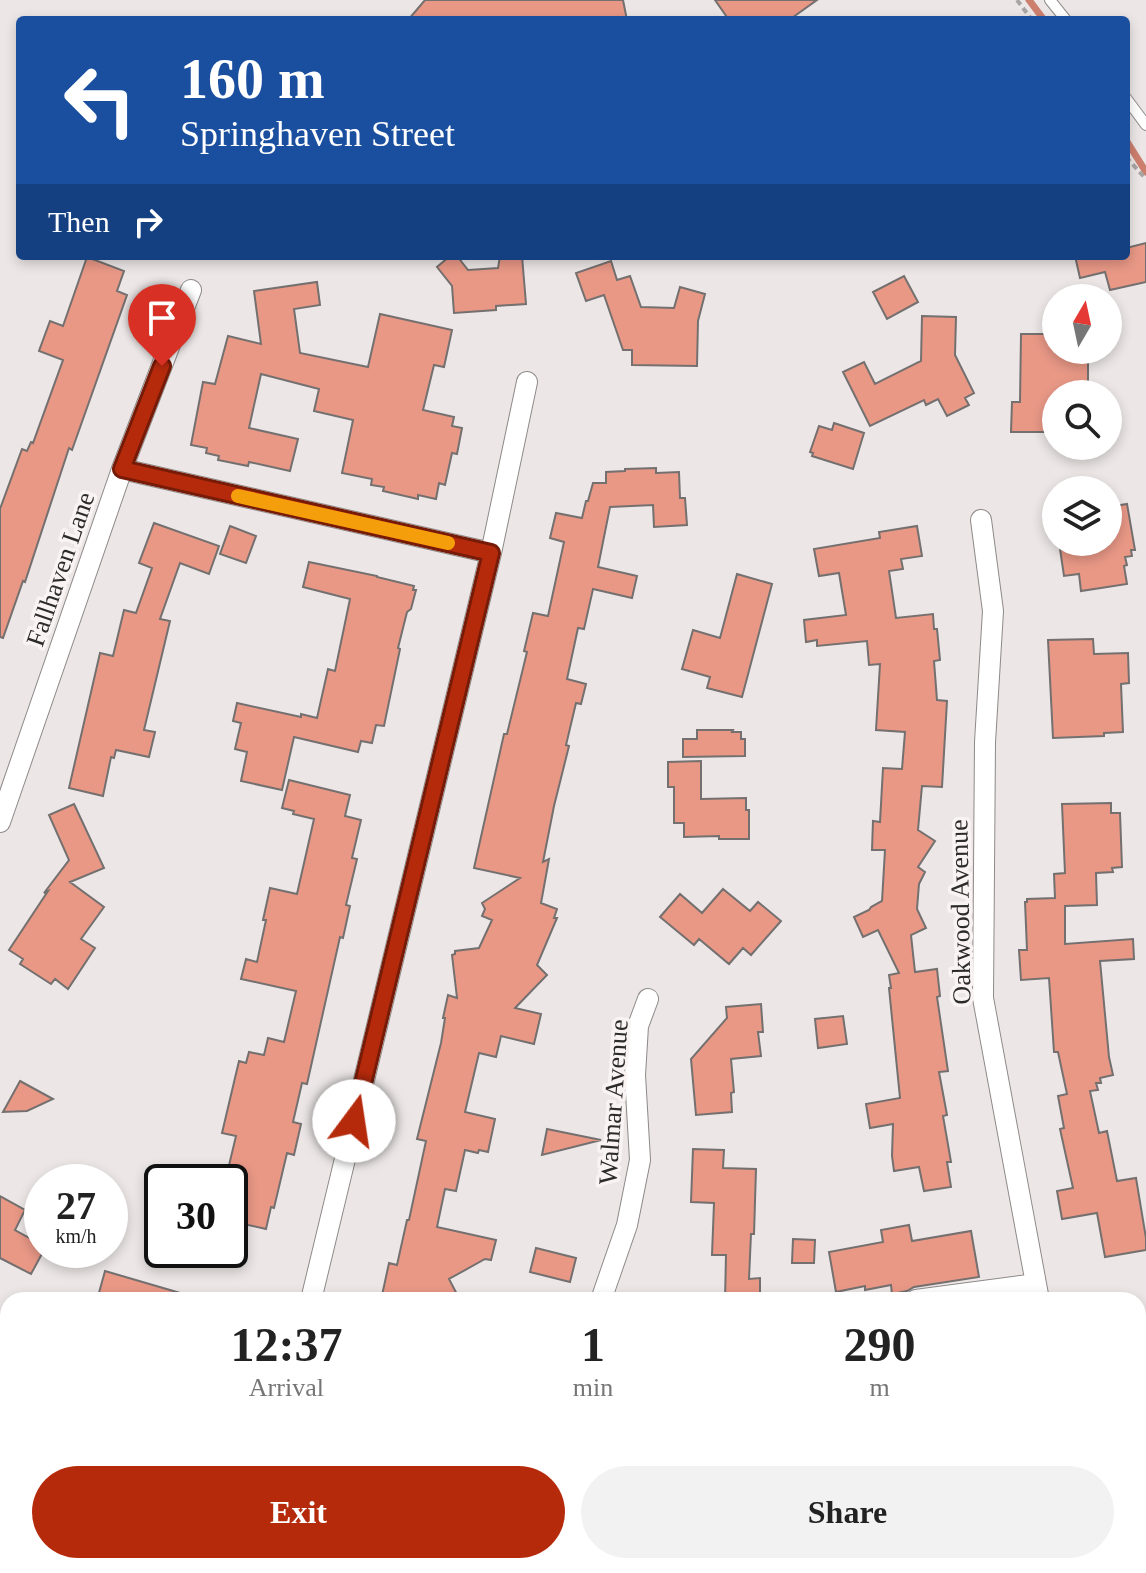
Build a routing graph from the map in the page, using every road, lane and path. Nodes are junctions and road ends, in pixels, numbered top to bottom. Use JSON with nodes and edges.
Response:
{"nodes":[{"id":1,"x":1050,"y":0,"type":"edge"},
{"id":2,"x":1063,"y":16,"type":"edge"},
{"id":3,"x":1130,"y":103,"type":"edge"},
{"id":4,"x":1146,"y":125,"type":"edge"},
{"id":5,"x":1130,"y":161,"type":"edge"},
{"id":6,"x":1146,"y":179,"type":"edge"},
{"id":7,"x":191,"y":290,"type":"dead end"},
{"id":8,"x":527,"y":382,"type":"dead end"},
{"id":9,"x":122,"y":469,"type":"junction"},
{"id":10,"x":981,"y":520,"type":"dead end"},
{"id":11,"x":491,"y":553,"type":"junction"},
{"id":12,"x":0,"y":822,"type":"edge"},
{"id":13,"x":648,"y":999,"type":"dead end"},
{"id":14,"x":313,"y":1292,"type":"edge"},
{"id":15,"x":604,"y":1292,"type":"edge"},
{"id":16,"x":1038,"y":1292,"type":"edge"}],
"edges":[{"from":1,"to":2,"type":"lane"},
{"from":3,"to":4,"type":"lane"},
{"from":5,"to":6,"type":"path"},
{"from":7,"to":9,"type":"street","name":"Fallhaven Lane"},
{"from":8,"to":11,"type":"street"},
{"from":9,"to":11,"type":"street"},
{"from":9,"to":12,"type":"street","name":"Fallhaven Lane"},
{"from":10,"to":16,"type":"street","name":"Oakwood Avenue"},
{"from":11,"to":14,"type":"street"},
{"from":13,"to":15,"type":"street","name":"Walmar Avenue"}]}
